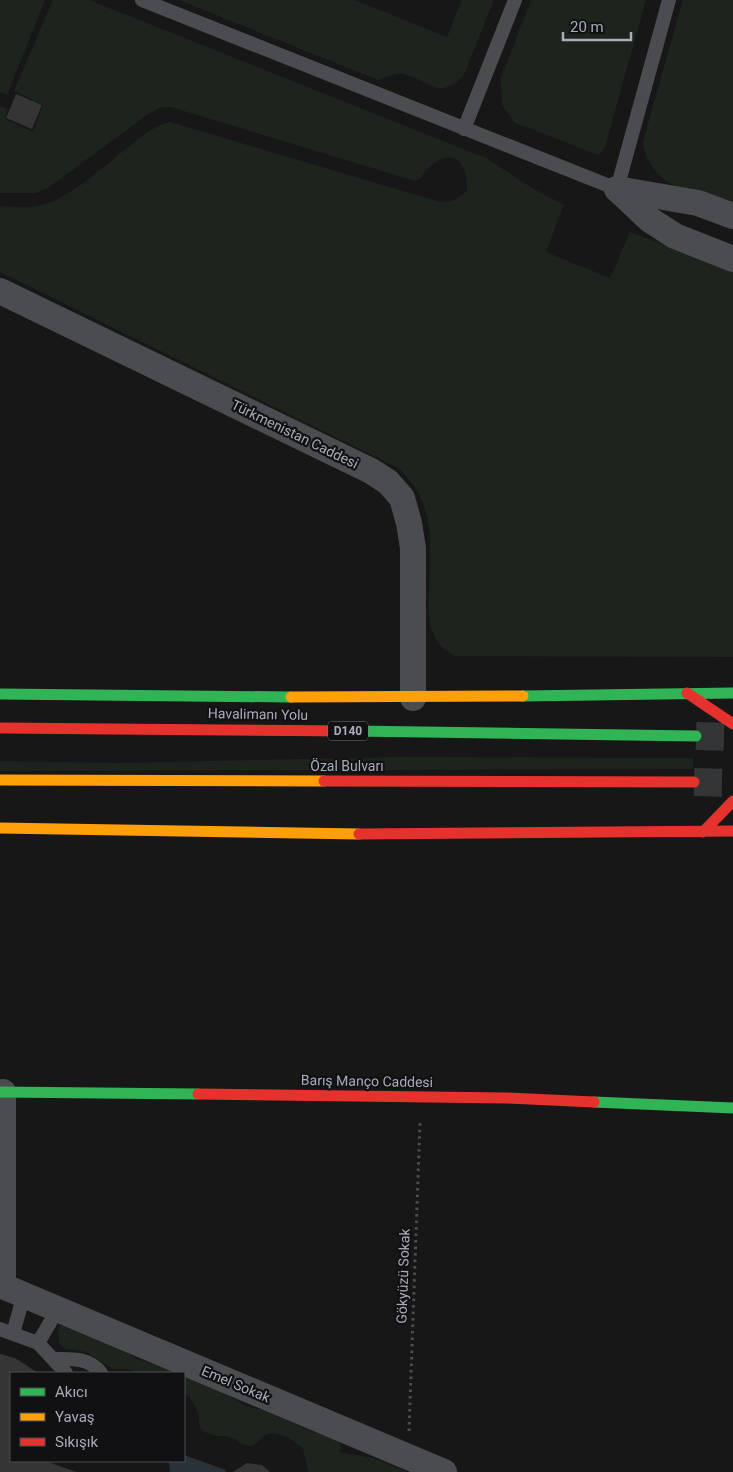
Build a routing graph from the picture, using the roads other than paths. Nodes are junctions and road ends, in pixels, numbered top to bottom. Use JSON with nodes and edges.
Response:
{"nodes":[{"id":1,"x":142,"y":0,"type":"edge"},
{"id":2,"x":515,"y":0,"type":"edge"},
{"id":3,"x":669,"y":0,"type":"edge"},
{"id":4,"x":464,"y":130,"type":"junction"},
{"id":5,"x":617,"y":189,"type":"junction"},
{"id":6,"x":733,"y":216,"type":"edge"},
{"id":7,"x":733,"y":259,"type":"edge"},
{"id":8,"x":0,"y":291,"type":"edge"},
{"id":9,"x":687,"y":693,"type":"junction"},
{"id":10,"x":0,"y":694,"type":"edge"},
{"id":11,"x":733,"y":694,"type":"edge"},
{"id":12,"x":413,"y":698,"type":"junction"},
{"id":13,"x":733,"y":724,"type":"edge"},
{"id":14,"x":0,"y":728,"type":"edge"},
{"id":15,"x":696,"y":736,"type":"tunnel mouth"},
{"id":16,"x":0,"y":780,"type":"edge"},
{"id":17,"x":694,"y":782,"type":"tunnel mouth"},
{"id":18,"x":733,"y":801,"type":"edge"},
{"id":19,"x":0,"y":828,"type":"edge"},
{"id":20,"x":733,"y":831,"type":"edge"},
{"id":21,"x":702,"y":832,"type":"junction"},
{"id":22,"x":2,"y":1092,"type":"edge"},
{"id":23,"x":733,"y":1108,"type":"edge"},
{"id":24,"x":9,"y":1289,"type":"edge"},
{"id":25,"x":58,"y":1309,"type":"junction"},
{"id":26,"x":6,"y":1331,"type":"edge"},
{"id":27,"x":38,"y":1344,"type":"junction"},
{"id":28,"x":53,"y":1359,"type":"junction"},
{"id":29,"x":65,"y":1372,"type":"edge"},
{"id":30,"x":100,"y":1372,"type":"edge"},
{"id":31,"x":444,"y":1472,"type":"edge"}],
"edges":[{"from":1,"to":4,"type":"lane"},
{"from":2,"to":4,"type":"lane"},
{"from":3,"to":5,"type":"lane"},
{"from":4,"to":5,"type":"lane"},
{"from":5,"to":6,"type":"street"},
{"from":5,"to":7,"type":"street"},
{"from":8,"to":12,"type":"street","name":"Türkmenistan Caddesi"},
{"from":9,"to":11,"type":"main road"},
{"from":9,"to":12,"type":"main road"},
{"from":9,"to":13,"type":"main road"},
{"from":10,"to":12,"type":"main road"},
{"from":14,"to":15,"type":"main road","name":"Havalimanı Yolu","number":"D140"},
{"from":16,"to":17,"type":"main road","name":"Özal Bulvarı"},
{"from":18,"to":21,"type":"main road"},
{"from":19,"to":21,"type":"main road"},
{"from":20,"to":21,"type":"main road"},
{"from":22,"to":23,"type":"main road","name":"Barış Manço Caddesi"},
{"from":22,"to":24,"type":"street"},
{"from":24,"to":25,"type":"street","name":"Emel Sokak"},
{"from":24,"to":26,"type":"lane"},
{"from":25,"to":27,"type":"lane"},
{"from":25,"to":31,"type":"street","name":"Emel Sokak"},
{"from":26,"to":27,"type":"lane"},
{"from":27,"to":28,"type":"lane"},
{"from":28,"to":29,"type":"lane"},
{"from":28,"to":30,"type":"lane"}]}
